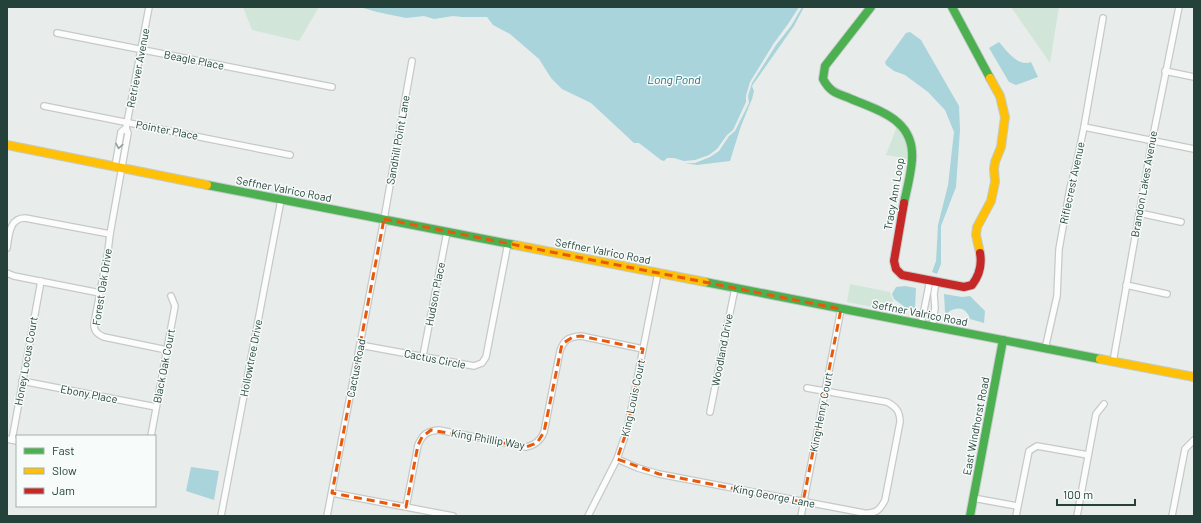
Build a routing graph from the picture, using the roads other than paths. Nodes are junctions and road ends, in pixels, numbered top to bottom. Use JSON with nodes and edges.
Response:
{"nodes":[{"id":1,"x":149,"y":7,"type":"edge"},
{"id":2,"x":870,"y":7,"type":"edge"},
{"id":3,"x":952,"y":7,"type":"edge"},
{"id":4,"x":1179,"y":7,"type":"edge"},
{"id":5,"x":1103,"y":18,"type":"dead end"},
{"id":6,"x":57,"y":33,"type":"dead end"},
{"id":7,"x":141,"y":50,"type":"junction"},
{"id":8,"x":412,"y":61,"type":"dead end"},
{"id":9,"x":1165,"y":71,"type":"junction"},
{"id":10,"x":1194,"y":77,"type":"edge"},
{"id":11,"x":332,"y":87,"type":"dead end"},
{"id":12,"x":44,"y":106,"type":"dead end"},
{"id":13,"x":127,"y":125,"type":"junction"},
{"id":14,"x":1084,"y":127,"type":"junction"},
{"id":15,"x":1152,"y":141,"type":"junction"},
{"id":16,"x":7,"y":145,"type":"edge"},
{"id":17,"x":1194,"y":149,"type":"edge"},
{"id":18,"x":290,"y":155,"type":"dead end"},
{"id":19,"x":118,"y":168,"type":"junction"},
{"id":20,"x":281,"y":200,"type":"junction"},
{"id":21,"x":1139,"y":213,"type":"junction"},
{"id":22,"x":384,"y":220,"type":"junction"},
{"id":23,"x":1181,"y":222,"type":"dead end"},
{"id":24,"x":447,"y":232,"type":"junction"},
{"id":25,"x":110,"y":234,"type":"junction"},
{"id":26,"x":508,"y":244,"type":"junction"},
{"id":27,"x":7,"y":248,"type":"edge"},
{"id":28,"x":7,"y":273,"type":"edge"},
{"id":29,"x":658,"y":273,"type":"junction"},
{"id":30,"x":933,"y":281,"type":"junction"},
{"id":31,"x":41,"y":282,"type":"junction"},
{"id":32,"x":1126,"y":286,"type":"junction"},
{"id":33,"x":735,"y":288,"type":"junction"},
{"id":34,"x":100,"y":293,"type":"junction"},
{"id":35,"x":1167,"y":294,"type":"dead end"},
{"id":36,"x":172,"y":296,"type":"dead end"},
{"id":37,"x":925,"y":304,"type":"junction"},
{"id":38,"x":935,"y":305,"type":"junction"},
{"id":39,"x":841,"y":309,"type":"junction"},
{"id":40,"x":921,"y":325,"type":"junction"},
{"id":41,"x":932,"y":327,"type":"junction"},
{"id":42,"x":1003,"y":340,"type":"junction"},
{"id":43,"x":360,"y":344,"type":"junction"},
{"id":44,"x":643,"y":349,"type":"junction"},
{"id":45,"x":1045,"y":349,"type":"junction"},
{"id":46,"x":168,"y":350,"type":"junction"},
{"id":47,"x":423,"y":356,"type":"junction"},
{"id":48,"x":1113,"y":362,"type":"junction"},
{"id":49,"x":1194,"y":377,"type":"edge"},
{"id":50,"x":22,"y":381,"type":"junction"},
{"id":51,"x":807,"y":388,"type":"dead end"},
{"id":52,"x":825,"y":391,"type":"junction"},
{"id":53,"x":1104,"y":404,"type":"dead end"},
{"id":54,"x":156,"y":408,"type":"junction"},
{"id":55,"x":710,"y":412,"type":"dead end"},
{"id":56,"x":151,"y":435,"type":"edge"},
{"id":57,"x":12,"y":440,"type":"edge"},
{"id":58,"x":1194,"y":440,"type":"edge"},
{"id":59,"x":1088,"y":455,"type":"junction"},
{"id":60,"x":617,"y":459,"type":"junction"},
{"id":61,"x":332,"y":493,"type":"junction"},
{"id":62,"x":974,"y":498,"type":"junction"},
{"id":63,"x":803,"y":502,"type":"junction"},
{"id":64,"x":1017,"y":506,"type":"junction"},
{"id":65,"x":406,"y":507,"type":"junction"},
{"id":66,"x":221,"y":516,"type":"edge"},
{"id":67,"x":327,"y":516,"type":"edge"},
{"id":68,"x":453,"y":516,"type":"edge"},
{"id":69,"x":588,"y":516,"type":"edge"},
{"id":70,"x":801,"y":516,"type":"edge"},
{"id":71,"x":970,"y":516,"type":"edge"},
{"id":72,"x":1016,"y":516,"type":"edge"},
{"id":73,"x":1077,"y":516,"type":"edge"},
{"id":74,"x":1172,"y":516,"type":"edge"}],
"edges":[{"from":1,"to":7,"type":"street","name":"Retriever Avenue"},
{"from":2,"to":30,"type":"street","name":"Tracy Ann Loop"},
{"from":3,"to":30,"type":"street","name":"Tracy Ann Loop"},
{"from":4,"to":9,"type":"street","name":"Brandon Lakes Avenue"},
{"from":5,"to":14,"type":"street","name":"Riflecrest Avenue"},
{"from":6,"to":7,"type":"street","name":"Beagle Place"},
{"from":7,"to":11,"type":"street","name":"Beagle Place"},
{"from":7,"to":13,"type":"street","name":"Retriever Avenue"},
{"from":8,"to":22,"type":"street","name":"Sandhill Point Lane"},
{"from":9,"to":10,"type":"street"},
{"from":9,"to":15,"type":"street","name":"Brandon Lakes Avenue"},
{"from":12,"to":13,"type":"street","name":"Pointer Place"},
{"from":13,"to":18,"type":"street","name":"Pointer Place"},
{"from":13,"to":19,"type":"street","name":"Retriever Avenue"},
{"from":14,"to":15,"type":"street"},
{"from":14,"to":45,"type":"street","name":"Riflecrest Avenue"},
{"from":15,"to":17,"type":"street"},
{"from":15,"to":21,"type":"street","name":"Brandon Lakes Avenue"},
{"from":16,"to":19,"type":"street","name":"Seffner Valrico Road"},
{"from":19,"to":20,"type":"street","name":"Seffner Valrico Road"},
{"from":19,"to":25,"type":"street","name":"Forest Oak Drive"},
{"from":20,"to":22,"type":"street","name":"Seffner Valrico Road"},
{"from":20,"to":66,"type":"street","name":"Hollowtree Drive"},
{"from":21,"to":23,"type":"street"},
{"from":21,"to":32,"type":"street","name":"Brandon Lakes Avenue"},
{"from":22,"to":24,"type":"street","name":"Seffner Valrico Road"},
{"from":22,"to":43,"type":"street","name":"Cactus Road"},
{"from":24,"to":26,"type":"street","name":"Seffner Valrico Road"},
{"from":24,"to":47,"type":"street","name":"Hudson Place"},
{"from":25,"to":27,"type":"street"},
{"from":25,"to":34,"type":"street","name":"Forest Oak Drive"},
{"from":26,"to":29,"type":"street","name":"Seffner Valrico Road"},
{"from":26,"to":47,"type":"street","name":"Cactus Circle"},
{"from":28,"to":31,"type":"street"},
{"from":29,"to":33,"type":"street","name":"Seffner Valrico Road"},
{"from":29,"to":44,"type":"street","name":"King Louis Court"},
{"from":30,"to":37,"type":"street"},
{"from":30,"to":38,"type":"street"},
{"from":31,"to":34,"type":"street"},
{"from":31,"to":50,"type":"street","name":"Honey Locus Court"},
{"from":32,"to":35,"type":"street"},
{"from":32,"to":48,"type":"street","name":"Brandon Lakes Avenue"},
{"from":33,"to":39,"type":"street","name":"Seffner Valrico Road"},
{"from":33,"to":55,"type":"street","name":"Woodland Drive"},
{"from":34,"to":46,"type":"street","name":"Forest Oak Drive"},
{"from":36,"to":46,"type":"street","name":"Black Oak Court"},
{"from":37,"to":38,"type":"street"},
{"from":37,"to":40,"type":"street"},
{"from":38,"to":41,"type":"street"},
{"from":39,"to":40,"type":"street","name":"Seffner Valrico Road"},
{"from":39,"to":52,"type":"street","name":"King Henry Court"},
{"from":40,"to":41,"type":"street","name":"Seffner Valrico Road"},
{"from":41,"to":42,"type":"street","name":"Seffner Valrico Road"},
{"from":42,"to":45,"type":"street","name":"Seffner Valrico Road"},
{"from":42,"to":62,"type":"street","name":"East Windhorst Road"},
{"from":43,"to":47,"type":"street","name":"Cactus Circle"},
{"from":43,"to":61,"type":"street","name":"Cactus Road"},
{"from":44,"to":60,"type":"street","name":"King Louis Court"},
{"from":44,"to":65,"type":"street","name":"King Phillip Way"},
{"from":45,"to":48,"type":"street","name":"Seffner Valrico Road"},
{"from":46,"to":54,"type":"street","name":"Black Oak Court"},
{"from":48,"to":49,"type":"street","name":"Seffner Valrico Road"},
{"from":50,"to":54,"type":"street","name":"Ebony Place"},
{"from":50,"to":57,"type":"street","name":"Honey Locus Court"},
{"from":51,"to":52,"type":"street","name":"King George Lane"},
{"from":52,"to":63,"type":"street","name":"King Henry Court"},
{"from":52,"to":63,"type":"street","name":"King George Lane"},
{"from":53,"to":59,"type":"street"},
{"from":54,"to":56,"type":"street","name":"Black Oak Court"},
{"from":58,"to":74,"type":"street"},
{"from":59,"to":64,"type":"street"},
{"from":59,"to":73,"type":"street"},
{"from":60,"to":63,"type":"street","name":"King George Lane"},
{"from":60,"to":69,"type":"street","name":"King Louis Court"},
{"from":61,"to":65,"type":"street"},
{"from":61,"to":67,"type":"street","name":"Cactus Road"},
{"from":62,"to":64,"type":"street"},
{"from":62,"to":71,"type":"street","name":"East Windhorst Road"},
{"from":63,"to":70,"type":"street","name":"King Henry Court"},
{"from":64,"to":72,"type":"street"},
{"from":65,"to":68,"type":"street"}]}
